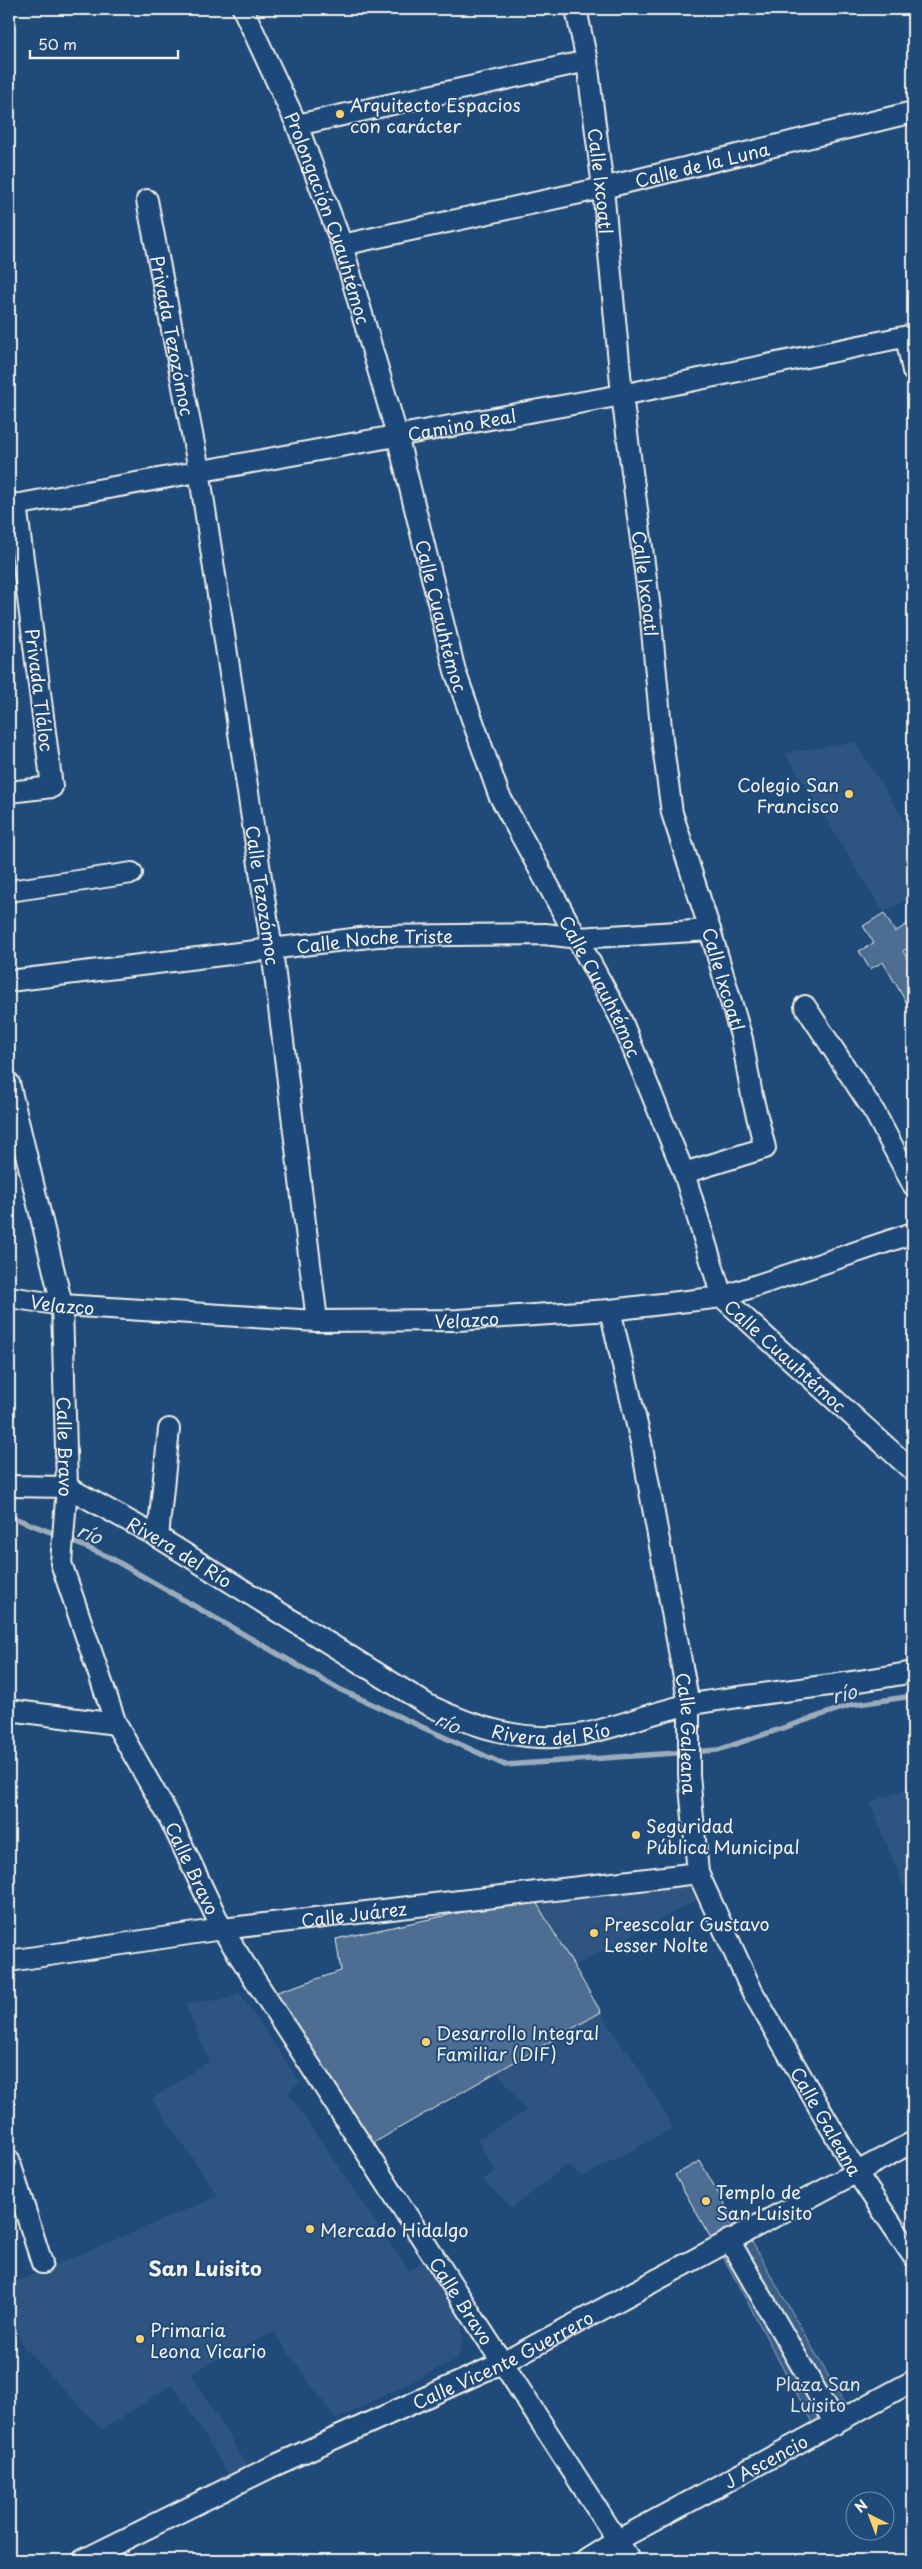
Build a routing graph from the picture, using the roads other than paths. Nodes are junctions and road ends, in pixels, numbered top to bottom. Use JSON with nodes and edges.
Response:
{"nodes":[{"id":1,"x":243,"y":9,"type":"edge"},
{"id":2,"x":576,"y":9,"type":"edge"},
{"id":3,"x":588,"y":61,"type":"junction"},
{"id":4,"x":913,"y":112,"type":"edge"},
{"id":5,"x":297,"y":126,"type":"junction"},
{"id":6,"x":603,"y":188,"type":"junction"},
{"id":7,"x":147,"y":200,"type":"dead end"},
{"id":8,"x":342,"y":245,"type":"junction"},
{"id":9,"x":909,"y":336,"type":"edge"},
{"id":10,"x":913,"y":371,"type":"edge"},
{"id":11,"x":622,"y":395,"type":"junction"},
{"id":12,"x":397,"y":434,"type":"junction"},
{"id":13,"x":199,"y":470,"type":"junction"},
{"id":14,"x":12,"y":505,"type":"edge"},
{"id":15,"x":9,"y":792,"type":"edge"},
{"id":16,"x":132,"y":873,"type":"dead end"},
{"id":17,"x":9,"y":891,"type":"edge"},
{"id":18,"x":710,"y":930,"type":"junction"},
{"id":19,"x":578,"y":938,"type":"junction"},
{"id":20,"x":272,"y":950,"type":"junction"},
{"id":21,"x":9,"y":981,"type":"edge"},
{"id":22,"x":805,"y":1006,"type":"dead end"},
{"id":23,"x":9,"y":1083,"type":"edge"},
{"id":24,"x":684,"y":1173,"type":"junction"},
{"id":25,"x":913,"y":1185,"type":"edge"},
{"id":26,"x":913,"y":1233,"type":"edge"},
{"id":27,"x":9,"y":1296,"type":"edge"},
{"id":28,"x":722,"y":1297,"type":"junction"},
{"id":29,"x":62,"y":1304,"type":"junction"},
{"id":30,"x":610,"y":1310,"type":"junction"},
{"id":31,"x":318,"y":1322,"type":"junction"},
{"id":32,"x":169,"y":1429,"type":"dead end"},
{"id":33,"x":913,"y":1470,"type":"edge"},
{"id":34,"x":9,"y":1486,"type":"edge"},
{"id":35,"x":67,"y":1492,"type":"junction"},
{"id":36,"x":158,"y":1536,"type":"junction"},
{"id":37,"x":913,"y":1672,"type":"edge"},
{"id":38,"x":9,"y":1710,"type":"edge"},
{"id":39,"x":690,"y":1713,"type":"junction"},
{"id":40,"x":116,"y":1724,"type":"junction"},
{"id":41,"x":698,"y":1873,"type":"junction"},
{"id":42,"x":222,"y":1929,"type":"junction"},
{"id":43,"x":9,"y":1961,"type":"edge"},
{"id":44,"x":913,"y":2142,"type":"edge"},
{"id":45,"x":9,"y":2160,"type":"edge"},
{"id":46,"x":857,"y":2173,"type":"junction"},
{"id":47,"x":729,"y":2240,"type":"junction"},
{"id":48,"x":913,"y":2256,"type":"edge"},
{"id":49,"x":42,"y":2263,"type":"dead end"},
{"id":50,"x":504,"y":2362,"type":"junction"},
{"id":51,"x":913,"y":2381,"type":"edge"},
{"id":52,"x":835,"y":2424,"type":"junction"},
{"id":53,"x":618,"y":2540,"type":"junction"},
{"id":54,"x":83,"y":2560,"type":"edge"},
{"id":55,"x":586,"y":2560,"type":"edge"},
{"id":56,"x":630,"y":2560,"type":"edge"}],
"edges":[{"from":1,"to":5,"type":"street","name":"Prolongación Cuauhtémoc"},
{"from":2,"to":3,"type":"street","name":"Calle Ixcoatl"},
{"from":3,"to":5,"type":"street"},
{"from":3,"to":6,"type":"street","name":"Calle Ixcoatl"},
{"from":4,"to":6,"type":"street","name":"Calle de la Luna"},
{"from":5,"to":8,"type":"street","name":"Prolongación Cuauhtémoc"},
{"from":6,"to":8,"type":"street","name":"Calle de la Luna"},
{"from":6,"to":11,"type":"street","name":"Calle Ixcoatl"},
{"from":7,"to":13,"type":"street","name":"Privada Tezozómoc"},
{"from":8,"to":12,"type":"street","name":"Prolongación Cuauhtémoc"},
{"from":9,"to":10,"type":"street"},
{"from":9,"to":11,"type":"street","name":"Camino Real"},
{"from":11,"to":12,"type":"street","name":"Camino Real"},
{"from":11,"to":18,"type":"street","name":"Calle Ixcoatl"},
{"from":12,"to":13,"type":"street","name":"Camino Real"},
{"from":12,"to":19,"type":"street","name":"Calle Cuauhtémoc"},
{"from":13,"to":14,"type":"street","name":"Camino Real"},
{"from":13,"to":20,"type":"street","name":"Calle Tezozómoc"},
{"from":14,"to":15,"type":"street","name":"Privada Tláloc"},
{"from":16,"to":17,"type":"street"},
{"from":18,"to":19,"type":"street","name":"Calle Noche Triste"},
{"from":18,"to":24,"type":"street","name":"Calle Ixcoatl"},
{"from":19,"to":20,"type":"street","name":"Calle Noche Triste"},
{"from":19,"to":24,"type":"street","name":"Calle Cuauhtémoc"},
{"from":20,"to":21,"type":"street","name":"Calle Noche Triste"},
{"from":20,"to":31,"type":"street","name":"Calle Tezozómoc"},
{"from":22,"to":25,"type":"street"},
{"from":23,"to":29,"type":"street","name":"Calle Bravo"},
{"from":24,"to":28,"type":"street","name":"Calle Cuauhtémoc"},
{"from":26,"to":28,"type":"street","name":"Velazco"},
{"from":27,"to":29,"type":"street","name":"Velazco"},
{"from":28,"to":30,"type":"street","name":"Velazco"},
{"from":28,"to":33,"type":"street","name":"Calle Cuauhtémoc"},
{"from":29,"to":31,"type":"street","name":"Velazco"},
{"from":29,"to":35,"type":"street","name":"Calle Bravo"},
{"from":30,"to":31,"type":"street","name":"Velazco"},
{"from":30,"to":39,"type":"street","name":"Calle Galeana"},
{"from":32,"to":36,"type":"street"},
{"from":34,"to":35,"type":"street"},
{"from":35,"to":36,"type":"street","name":"Rivera del Río"},
{"from":35,"to":40,"type":"street","name":"Calle Bravo"},
{"from":36,"to":39,"type":"street","name":"Rivera del Río"},
{"from":37,"to":39,"type":"street","name":"Rivera del Río"},
{"from":38,"to":40,"type":"street"},
{"from":39,"to":41,"type":"street","name":"Calle Galeana"},
{"from":40,"to":42,"type":"street","name":"Calle Bravo"},
{"from":41,"to":42,"type":"street","name":"Calle Juárez"},
{"from":41,"to":46,"type":"street","name":"Calle Galeana"},
{"from":42,"to":43,"type":"street","name":"Calle Juárez"},
{"from":42,"to":50,"type":"street","name":"Calle Bravo"},
{"from":44,"to":46,"type":"street","name":"Calle Vicente Guerrero"},
{"from":45,"to":49,"type":"street"},
{"from":46,"to":47,"type":"street","name":"Calle Vicente Guerrero"},
{"from":46,"to":48,"type":"street","name":"Calle Galeana"},
{"from":47,"to":50,"type":"street","name":"Calle Vicente Guerrero"},
{"from":47,"to":52,"type":"street"},
{"from":50,"to":53,"type":"street","name":"Calle Bravo"},
{"from":50,"to":54,"type":"street","name":"Calle Vicente Guerrero"},
{"from":51,"to":52,"type":"street","name":"J Ascencio"},
{"from":52,"to":53,"type":"street","name":"J Ascencio"},
{"from":53,"to":55,"type":"street","name":"J Ascencio"},
{"from":53,"to":56,"type":"street","name":"Calle Bravo"}]}
